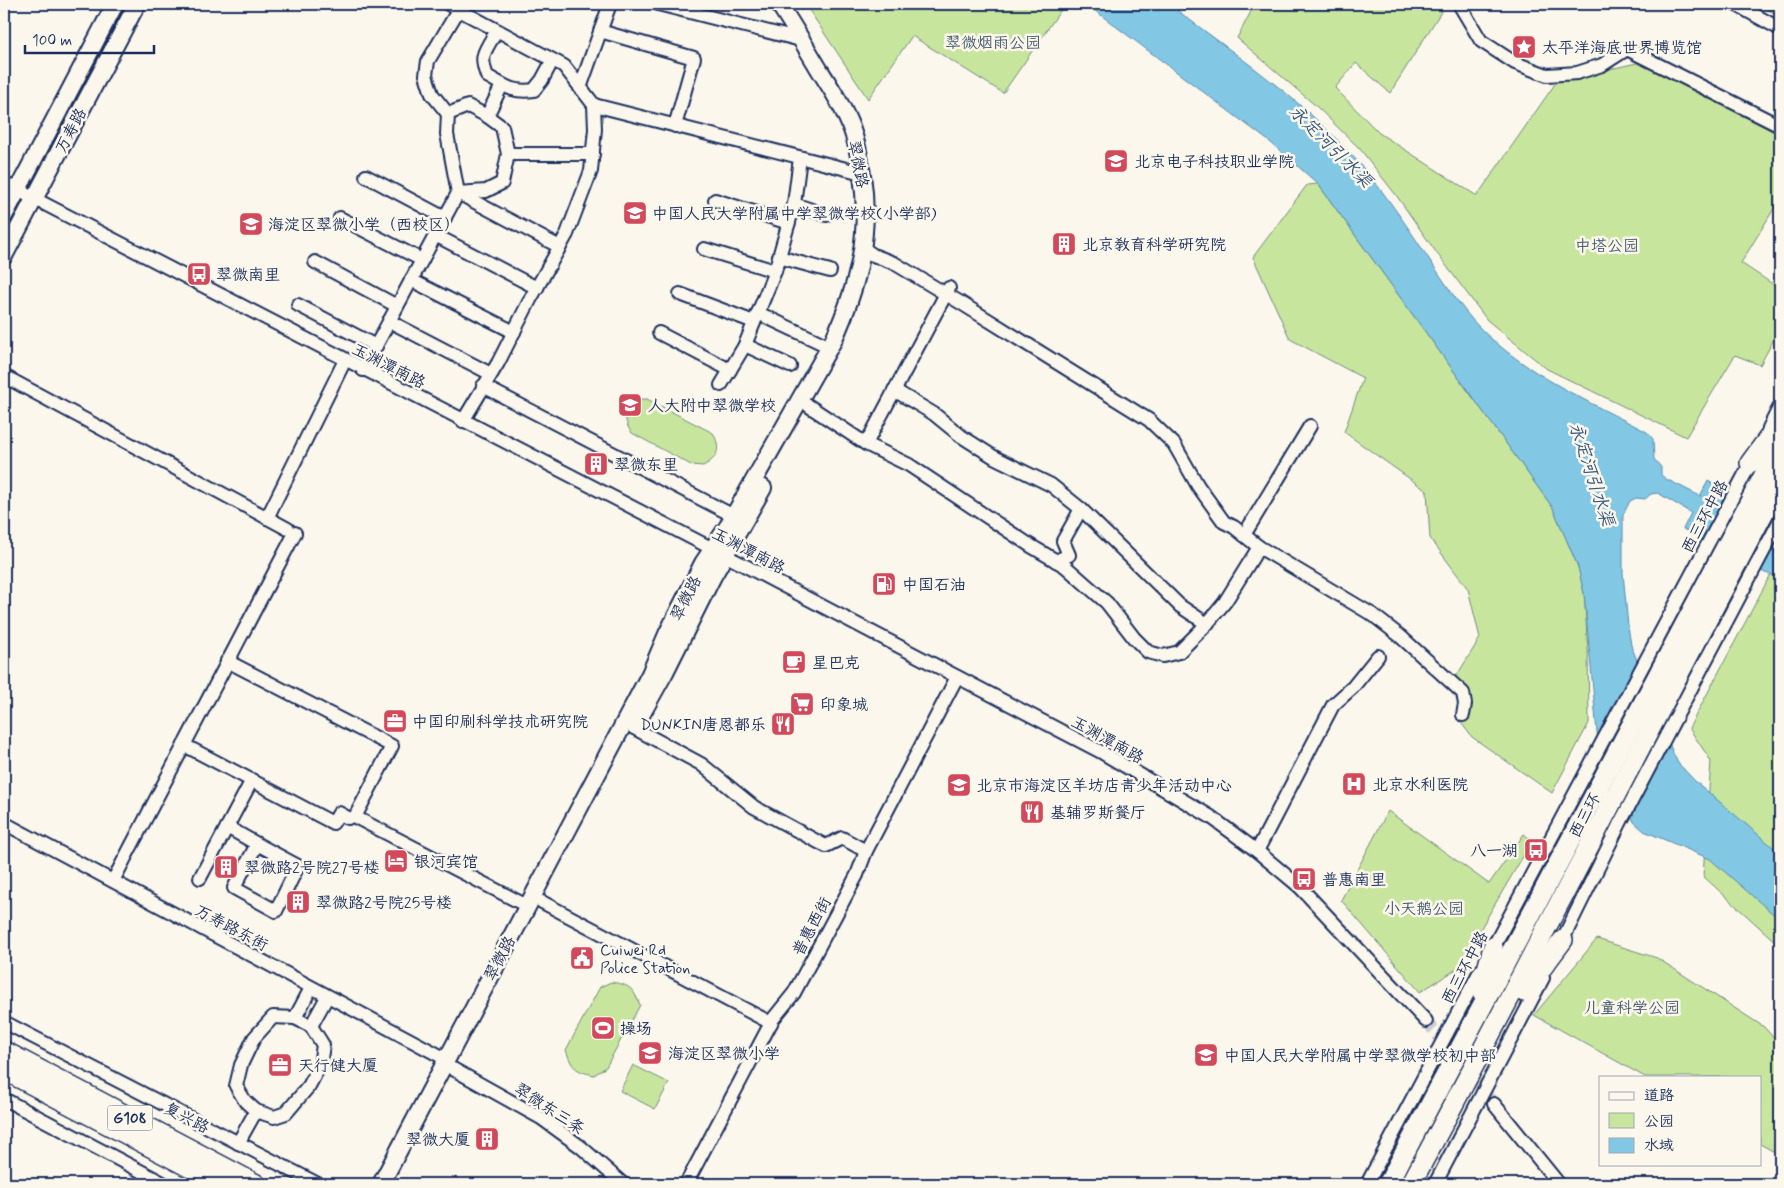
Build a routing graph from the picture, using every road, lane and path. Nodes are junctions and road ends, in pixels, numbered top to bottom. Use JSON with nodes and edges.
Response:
{"nodes":[{"id":1,"x":116,"y":4,"type":"edge"},
{"id":2,"x":137,"y":4,"type":"edge"},
{"id":3,"x":610,"y":4,"type":"edge"},
{"id":4,"x":658,"y":4,"type":"edge"},
{"id":5,"x":780,"y":4,"type":"edge"},
{"id":6,"x":792,"y":4,"type":"edge"},
{"id":7,"x":1459,"y":4,"type":"edge"},
{"id":8,"x":1735,"y":4,"type":"edge"},
{"id":9,"x":456,"y":6,"type":"edge"},
{"id":10,"x":1780,"y":29,"type":"edge"},
{"id":11,"x":600,"y":31,"type":"junction"},
{"id":12,"x":493,"y":37,"type":"dead end"},
{"id":13,"x":802,"y":40,"type":"junction"},
{"id":14,"x":549,"y":67,"type":"dead end"},
{"id":15,"x":502,"y":85,"type":"junction"},
{"id":16,"x":580,"y":88,"type":"junction"},
{"id":17,"x":594,"y":105,"type":"junction"},
{"id":18,"x":448,"y":114,"type":"junction"},
{"id":19,"x":487,"y":116,"type":"junction"},
{"id":20,"x":675,"y":126,"type":"junction"},
{"id":21,"x":1780,"y":126,"type":"edge"},
{"id":22,"x":508,"y":154,"type":"junction"},
{"id":23,"x":593,"y":154,"type":"junction"},
{"id":24,"x":800,"y":158,"type":"junction"},
{"id":25,"x":862,"y":173,"type":"junction"},
{"id":26,"x":366,"y":176,"type":"dead end"},
{"id":27,"x":11,"y":187,"type":"edge"},
{"id":28,"x":458,"y":193,"type":"junction"},
{"id":29,"x":34,"y":199,"type":"junction"},
{"id":30,"x":715,"y":200,"type":"dead end"},
{"id":31,"x":794,"y":204,"type":"junction"},
{"id":32,"x":826,"y":215,"type":"dead end"},
{"id":33,"x":4,"y":216,"type":"edge"},
{"id":34,"x":340,"y":218,"type":"dead end"},
{"id":35,"x":445,"y":218,"type":"junction"},
{"id":36,"x":789,"y":223,"type":"junction"},
{"id":37,"x":435,"y":235,"type":"junction"},
{"id":38,"x":560,"y":246,"type":"junction"},
{"id":39,"x":704,"y":248,"type":"dead end"},
{"id":40,"x":870,"y":250,"type":"junction"},
{"id":41,"x":4,"y":256,"type":"edge"},
{"id":42,"x":779,"y":257,"type":"junction"},
{"id":43,"x":422,"y":260,"type":"junction"},
{"id":44,"x":315,"y":262,"type":"dead end"},
{"id":45,"x":775,"y":271,"type":"junction"},
{"id":46,"x":830,"y":271,"type":"dead end"},
{"id":47,"x":411,"y":280,"type":"junction"},
{"id":48,"x":537,"y":288,"type":"junction"},
{"id":49,"x":947,"y":291,"type":"junction"},
{"id":50,"x":680,"y":294,"type":"dead end"},
{"id":51,"x":298,"y":305,"type":"dead end"},
{"id":52,"x":397,"y":306,"type":"junction"},
{"id":53,"x":756,"y":318,"type":"junction"},
{"id":54,"x":389,"y":321,"type":"junction"},
{"id":55,"x":514,"y":332,"type":"junction"},
{"id":56,"x":659,"y":333,"type":"dead end"},
{"id":57,"x":745,"y":345,"type":"junction"},
{"id":58,"x":376,"y":346,"type":"junction"},
{"id":59,"x":830,"y":348,"type":"junction"},
{"id":60,"x":345,"y":360,"type":"junction"},
{"id":61,"x":790,"y":366,"type":"dead end"},
{"id":62,"x":363,"y":370,"type":"junction"},
{"id":63,"x":730,"y":370,"type":"junction"},
{"id":64,"x":491,"y":374,"type":"junction"},
{"id":65,"x":4,"y":376,"type":"edge"},
{"id":66,"x":721,"y":385,"type":"dead end"},
{"id":67,"x":483,"y":386,"type":"junction"},
{"id":68,"x":894,"y":390,"type":"junction"},
{"id":69,"x":809,"y":406,"type":"junction"},
{"id":70,"x":1780,"y":406,"type":"edge"},
{"id":71,"x":463,"y":421,"type":"junction"},
{"id":72,"x":1780,"y":422,"type":"edge"},
{"id":73,"x":1310,"y":426,"type":"dead end"},
{"id":74,"x":866,"y":444,"type":"junction"},
{"id":75,"x":1780,"y":445,"type":"edge"},
{"id":76,"x":1750,"y":463,"type":"junction"},
{"id":77,"x":1780,"y":482,"type":"edge"},
{"id":78,"x":1081,"y":509,"type":"junction"},
{"id":79,"x":1761,"y":511,"type":"edge"},
{"id":80,"x":734,"y":516,"type":"junction"},
{"id":81,"x":267,"y":518,"type":"junction"},
{"id":82,"x":1244,"y":535,"type":"junction"},
{"id":83,"x":1259,"y":547,"type":"junction"},
{"id":84,"x":718,"y":553,"type":"junction"},
{"id":85,"x":1729,"y":559,"type":"junction"},
{"id":86,"x":1056,"y":561,"type":"junction"},
{"id":87,"x":1207,"y":624,"type":"junction"},
{"id":88,"x":1378,"y":656,"type":"dead end"},
{"id":89,"x":227,"y":661,"type":"junction"},
{"id":90,"x":957,"y":677,"type":"junction"},
{"id":91,"x":1463,"y":715,"type":"dead end"},
{"id":92,"x":634,"y":728,"type":"junction"},
{"id":93,"x":184,"y":744,"type":"junction"},
{"id":94,"x":252,"y":780,"type":"junction"},
{"id":95,"x":348,"y":818,"type":"dead end"},
{"id":96,"x":4,"y":823,"type":"edge"},
{"id":97,"x":227,"y":827,"type":"junction"},
{"id":98,"x":257,"y":844,"type":"junction"},
{"id":99,"x":866,"y":851,"type":"junction"},
{"id":100,"x":1257,"y":851,"type":"junction"},
{"id":101,"x":200,"y":878,"type":"dead end"},
{"id":102,"x":113,"y":881,"type":"junction"},
{"id":103,"x":534,"y":904,"type":"junction"},
{"id":104,"x":1563,"y":940,"type":"junction"},
{"id":105,"x":1493,"y":947,"type":"junction"},
{"id":106,"x":311,"y":988,"type":"junction"},
{"id":107,"x":328,"y":997,"type":"junction"},
{"id":108,"x":295,"y":1018,"type":"junction"},
{"id":109,"x":1426,"y":1021,"type":"tunnel mouth"},
{"id":110,"x":4,"y":1022,"type":"edge"},
{"id":111,"x":770,"y":1023,"type":"junction"},
{"id":112,"x":1472,"y":1024,"type":"junction"},
{"id":113,"x":311,"y":1026,"type":"junction"},
{"id":114,"x":1490,"y":1037,"type":"junction"},
{"id":115,"x":4,"y":1051,"type":"edge"},
{"id":116,"x":450,"y":1064,"type":"junction"},
{"id":117,"x":4,"y":1070,"type":"edge"},
{"id":118,"x":4,"y":1098,"type":"edge"},
{"id":119,"x":1494,"y":1104,"type":"tunnel mouth"},
{"id":120,"x":256,"y":1111,"type":"junction"},
{"id":121,"x":238,"y":1143,"type":"junction"},
{"id":122,"x":165,"y":1184,"type":"edge"},
{"id":123,"x":221,"y":1184,"type":"edge"},
{"id":124,"x":256,"y":1184,"type":"edge"},
{"id":125,"x":318,"y":1184,"type":"edge"},
{"id":126,"x":381,"y":1184,"type":"edge"},
{"id":127,"x":393,"y":1184,"type":"edge"},
{"id":128,"x":624,"y":1184,"type":"edge"},
{"id":129,"x":686,"y":1184,"type":"edge"},
{"id":130,"x":1367,"y":1184,"type":"edge"},
{"id":131,"x":1388,"y":1184,"type":"edge"},
{"id":132,"x":1411,"y":1184,"type":"edge"},
{"id":133,"x":1436,"y":1184,"type":"edge"},
{"id":134,"x":1559,"y":1184,"type":"edge"}],
"edges":[{"from":1,"to":27,"type":"main road","name":"万寿路"},
{"from":2,"to":29,"type":"main road","name":"万寿路"},
{"from":3,"to":11,"type":"street"},
{"from":4,"to":13,"type":"street"},
{"from":5,"to":13,"type":"main road","name":"翠微路"},
{"from":6,"to":40,"type":"main road","name":"翠微路"},
{"from":7,"to":21,"type":"street"},
{"from":8,"to":10,"type":"street"},
{"from":9,"to":16,"type":"street"},
{"from":9,"to":18,"type":"street"},
{"from":11,"to":16,"type":"street"},
{"from":11,"to":20,"type":"street"},
{"from":12,"to":15,"type":"street"},
{"from":13,"to":25,"type":"main road","name":"翠微路"},
{"from":14,"to":15,"type":"street"},
{"from":15,"to":19,"type":"street"},
{"from":16,"to":17,"type":"street"},
{"from":17,"to":20,"type":"street"},
{"from":17,"to":23,"type":"street"},
{"from":18,"to":19,"type":"street"},
{"from":18,"to":28,"type":"street"},
{"from":19,"to":22,"type":"street"},
{"from":20,"to":24,"type":"street"},
{"from":22,"to":23,"type":"street"},
{"from":22,"to":28,"type":"street"},
{"from":23,"to":38,"type":"street"},
{"from":24,"to":25,"type":"street"},
{"from":24,"to":31,"type":"street"},
{"from":25,"to":40,"type":"main road","name":"翠微路"},
{"from":26,"to":35,"type":"street"},
{"from":27,"to":29,"type":"street","name":"玉渊潭南路"},
{"from":27,"to":33,"type":"main road","name":"万寿路"},
{"from":28,"to":35,"type":"street"},
{"from":28,"to":38,"type":"street"},
{"from":29,"to":41,"type":"main road","name":"万寿路"},
{"from":29,"to":60,"type":"street","name":"玉渊潭南路"},
{"from":30,"to":36,"type":"street"},
{"from":31,"to":32,"type":"street"},
{"from":31,"to":36,"type":"street"},
{"from":34,"to":43,"type":"street"},
{"from":35,"to":37,"type":"street"},
{"from":36,"to":42,"type":"street"},
{"from":37,"to":43,"type":"street"},
{"from":37,"to":48,"type":"street"},
{"from":38,"to":48,"type":"street"},
{"from":39,"to":45,"type":"street"},
{"from":40,"to":49,"type":"street"},
{"from":40,"to":59,"type":"main road","name":"翠微路"},
{"from":40,"to":69,"type":"main road","name":"翠微路"},
{"from":42,"to":45,"type":"street"},
{"from":42,"to":46,"type":"street"},
{"from":43,"to":47,"type":"street"},
{"from":44,"to":52,"type":"street"},
{"from":45,"to":53,"type":"street"},
{"from":47,"to":52,"type":"street"},
{"from":47,"to":55,"type":"street"},
{"from":48,"to":55,"type":"street"},
{"from":49,"to":68,"type":"street"},
{"from":49,"to":82,"type":"street"},
{"from":50,"to":53,"type":"street"},
{"from":51,"to":58,"type":"street"},
{"from":52,"to":54,"type":"street"},
{"from":53,"to":57,"type":"street"},
{"from":53,"to":59,"type":"street"},
{"from":54,"to":58,"type":"street"},
{"from":54,"to":64,"type":"street"},
{"from":55,"to":64,"type":"street"},
{"from":56,"to":63,"type":"street"},
{"from":57,"to":61,"type":"street"},
{"from":57,"to":63,"type":"street"},
{"from":58,"to":62,"type":"street"},
{"from":59,"to":80,"type":"main road","name":"翠微路"},
{"from":60,"to":62,"type":"street","name":"玉渊潭南路"},
{"from":60,"to":81,"type":"street"},
{"from":62,"to":71,"type":"street","name":"玉渊潭南路"},
{"from":63,"to":66,"type":"street"},
{"from":64,"to":67,"type":"street"},
{"from":65,"to":81,"type":"street"},
{"from":67,"to":71,"type":"street"},
{"from":67,"to":80,"type":"street"},
{"from":68,"to":74,"type":"street"},
{"from":68,"to":78,"type":"street"},
{"from":69,"to":74,"type":"street"},
{"from":69,"to":84,"type":"main road","name":"翠微路"},
{"from":70,"to":76,"type":"street","name":"西三环中路"},
{"from":71,"to":84,"type":"street","name":"玉渊潭南路"},
{"from":72,"to":76,"type":"highway"},
{"from":73,"to":82,"type":"street"},
{"from":74,"to":86,"type":"street"},
{"from":75,"to":79,"type":"highway","name":"西三环"},
{"from":76,"to":79,"type":"street","name":"西三环中路"},
{"from":77,"to":79,"type":"highway","name":"西三环"},
{"from":78,"to":86,"type":"street"},
{"from":78,"to":87,"type":"street"},
{"from":79,"to":85,"type":"highway","name":"西三环"},
{"from":79,"to":85,"type":"street","name":"西三环中路"},
{"from":80,"to":84,"type":"main road","name":"翠微路"},
{"from":81,"to":89,"type":"street"},
{"from":82,"to":83,"type":"street"},
{"from":83,"to":87,"type":"street"},
{"from":83,"to":91,"type":"street"},
{"from":84,"to":90,"type":"street","name":"玉渊潭南路"},
{"from":84,"to":92,"type":"main road","name":"翠微路"},
{"from":84,"to":103,"type":"main road","name":"翠微路"},
{"from":85,"to":104,"type":"street","name":"西三环中路"},
{"from":85,"to":105,"type":"street","name":"西三环中路"},
{"from":85,"to":112,"type":"highway","name":"西三环"},
{"from":85,"to":114,"type":"highway","name":"西三环"},
{"from":86,"to":87,"type":"street"},
{"from":88,"to":100,"type":"street"},
{"from":89,"to":93,"type":"street"},
{"from":89,"to":103,"type":"street"},
{"from":90,"to":99,"type":"street","name":"普惠西街"},
{"from":90,"to":100,"type":"street","name":"玉渊潭南路"},
{"from":92,"to":99,"type":"street"},
{"from":92,"to":103,"type":"main road","name":"翠微路"},
{"from":93,"to":94,"type":"street"},
{"from":93,"to":102,"type":"street"},
{"from":94,"to":95,"type":"street"},
{"from":94,"to":97,"type":"street"},
{"from":96,"to":102,"type":"street","name":"万寿路东街"},
{"from":97,"to":98,"type":"street"},
{"from":97,"to":101,"type":"street"},
{"from":98,"to":98,"type":"street"},
{"from":99,"to":111,"type":"street","name":"普惠西街"},
{"from":100,"to":109,"type":"street","name":"玉渊潭南路"},
{"from":102,"to":106,"type":"street","name":"万寿路东街"},
{"from":103,"to":111,"type":"street"},
{"from":103,"to":116,"type":"main road","name":"翠微路"},
{"from":104,"to":114,"type":"highway"},
{"from":104,"to":133,"type":"street"},
{"from":105,"to":112,"type":"highway"},
{"from":105,"to":130,"type":"street","name":"西三环中路"},
{"from":106,"to":107,"type":"street","name":"万寿路东街"},
{"from":106,"to":108,"type":"street"},
{"from":107,"to":113,"type":"street"},
{"from":107,"to":116,"type":"street","name":"万寿路东街"},
{"from":108,"to":113,"type":"street"},
{"from":108,"to":120,"type":"street"},
{"from":110,"to":121,"type":"street","name":"复兴路"},
{"from":111,"to":129,"type":"street","name":"普惠西街"},
{"from":112,"to":131,"type":"highway","name":"西三环"},
{"from":113,"to":120,"type":"street"},
{"from":114,"to":132,"type":"highway","name":"西三环"},
{"from":115,"to":124,"type":"highway","name":"复兴路","number":"G108"},
{"from":116,"to":126,"type":"main road","name":"翠微路"},
{"from":116,"to":127,"type":"main road","name":"翠微路"},
{"from":116,"to":128,"type":"street","name":"翠微东三条"},
{"from":117,"to":123,"type":"highway","number":"G108"},
{"from":118,"to":122,"type":"street"},
{"from":119,"to":134,"type":"street"},
{"from":120,"to":121,"type":"street"},
{"from":121,"to":125,"type":"street","name":"复兴路"}]}
